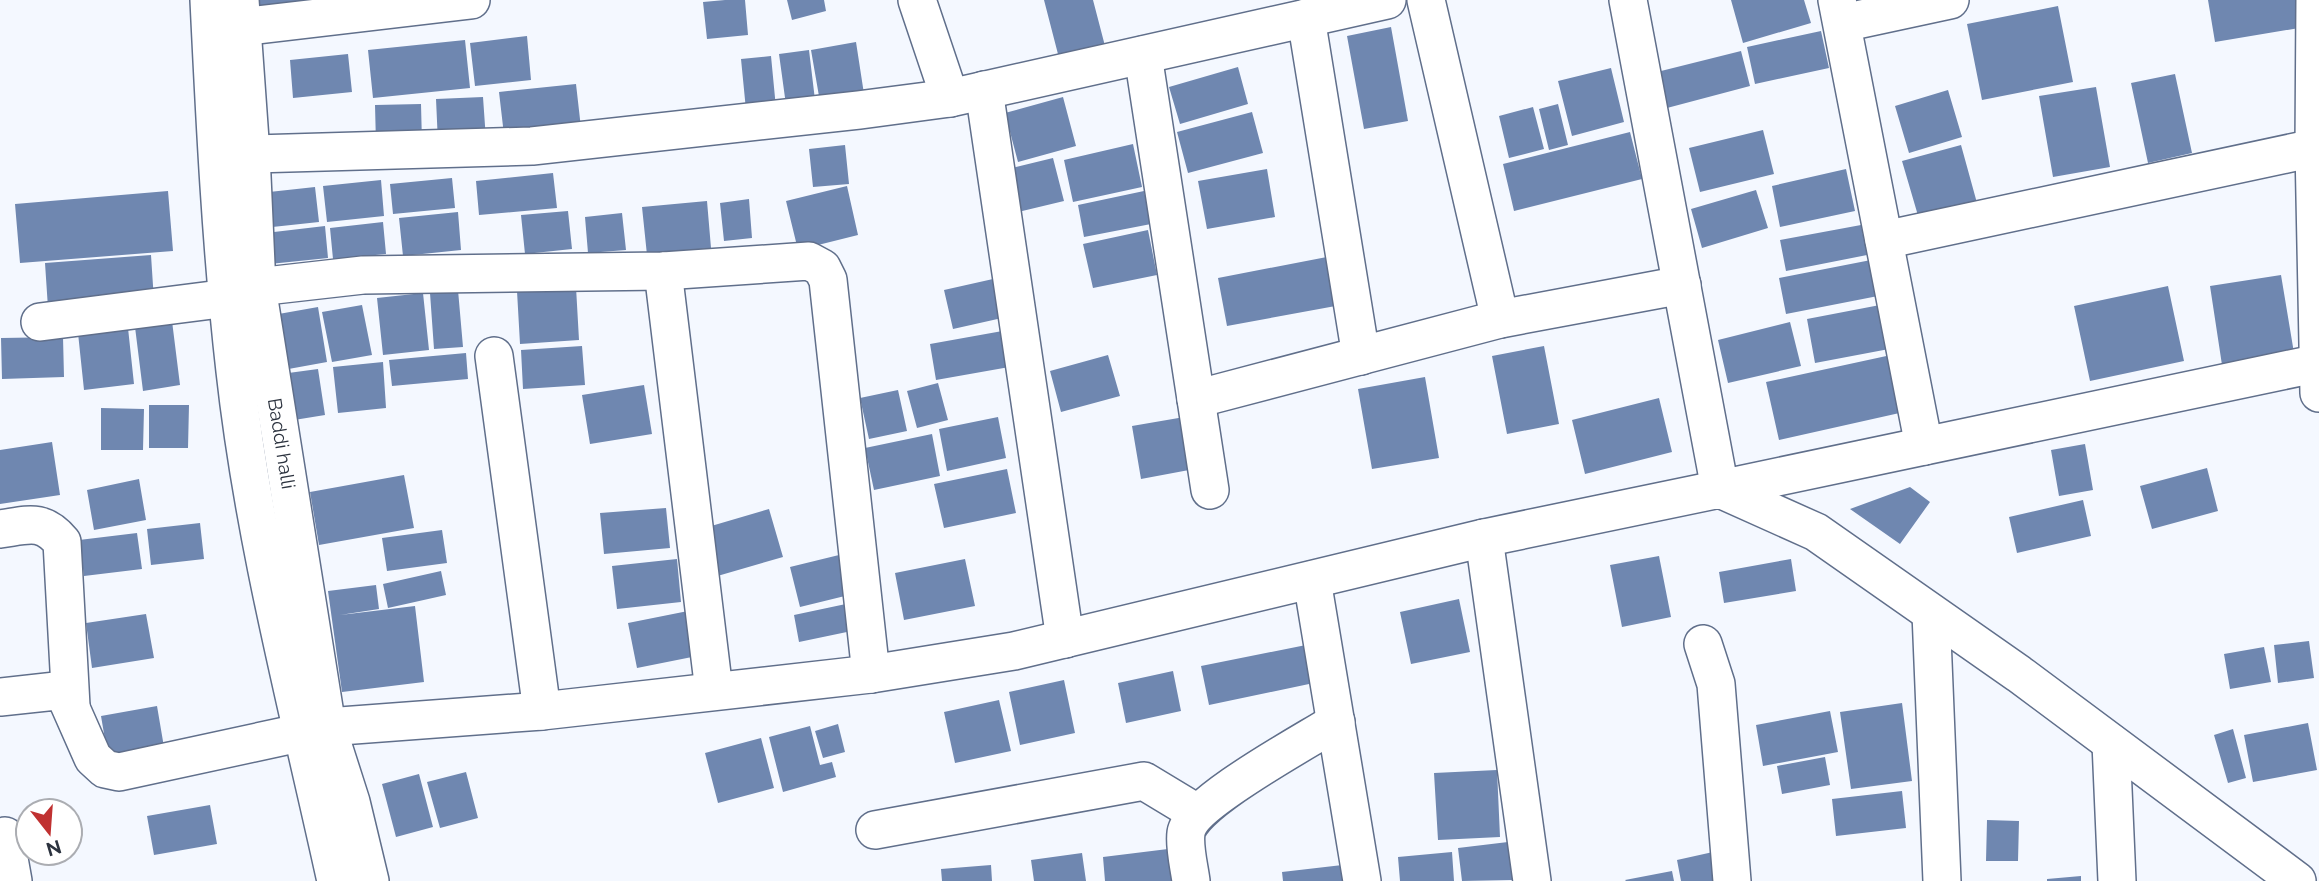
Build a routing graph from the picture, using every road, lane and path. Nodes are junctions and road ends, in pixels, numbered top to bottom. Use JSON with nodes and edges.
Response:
{"nodes":[{"id":1,"x":209,"y":0,"type":"edge"},
{"id":2,"x":471,"y":0,"type":"edge"},
{"id":3,"x":917,"y":0,"type":"edge"},
{"id":4,"x":1387,"y":0,"type":"edge"},
{"id":5,"x":1426,"y":0,"type":"edge"},
{"id":6,"x":1628,"y":0,"type":"edge"},
{"id":7,"x":1950,"y":0,"type":"edge"},
{"id":8,"x":2315,"y":0,"type":"edge"},
{"id":9,"x":1840,"y":12,"type":"edge"},
{"id":10,"x":240,"y":14,"type":"edge"},
{"id":11,"x":1306,"y":18,"type":"junction"},
{"id":12,"x":1143,"y":55,"type":"junction"},
{"id":13,"x":229,"y":89,"type":"junction"},
{"id":14,"x":967,"y":94,"type":"junction"},
{"id":15,"x":2314,"y":148,"type":"junction"},
{"id":16,"x":251,"y":154,"type":"junction"},
{"id":17,"x":1884,"y":240,"type":"junction"},
{"id":18,"x":663,"y":271,"type":"junction"},
{"id":19,"x":1682,"y":285,"type":"junction"},
{"id":20,"x":243,"y":293,"type":"junction"},
{"id":21,"x":1500,"y":319,"type":"junction"},
{"id":22,"x":40,"y":322,"type":"dead end"},
{"id":23,"x":494,"y":356,"type":"dead end"},
{"id":24,"x":1361,"y":356,"type":"junction"},
{"id":25,"x":2319,"y":373,"type":"edge"},
{"id":26,"x":1196,"y":399,"type":"junction"},
{"id":27,"x":1924,"y":446,"type":"junction"},
{"id":28,"x":1720,"y":489,"type":"junction"},
{"id":29,"x":1210,"y":490,"type":"dead end"},
{"id":30,"x":0,"y":529,"type":"edge"},
{"id":31,"x":1484,"y":538,"type":"junction"},
{"id":32,"x":1312,"y":580,"type":"junction"},
{"id":33,"x":1931,"y":613,"type":"junction"},
{"id":34,"x":1065,"y":639,"type":"junction"},
{"id":35,"x":1703,"y":643,"type":"dead end"},
{"id":36,"x":871,"y":674,"type":"junction"},
{"id":37,"x":714,"y":691,"type":"junction"},
{"id":38,"x":0,"y":696,"type":"edge"},
{"id":39,"x":71,"y":706,"type":"junction"},
{"id":40,"x":542,"y":710,"type":"junction"},
{"id":41,"x":1336,"y":722,"type":"junction"},
{"id":42,"x":315,"y":730,"type":"junction"},
{"id":43,"x":2111,"y":743,"type":"junction"},
{"id":44,"x":1196,"y":813,"type":"junction"},
{"id":45,"x":876,"y":830,"type":"dead end"},
{"id":46,"x":5,"y":836,"type":"dead end"},
{"id":47,"x":13,"y":881,"type":"edge"},
{"id":48,"x":336,"y":881,"type":"edge"},
{"id":49,"x":370,"y":881,"type":"edge"},
{"id":50,"x":1191,"y":881,"type":"edge"},
{"id":51,"x":1362,"y":881,"type":"edge"},
{"id":52,"x":1532,"y":881,"type":"edge"},
{"id":53,"x":1732,"y":881,"type":"edge"},
{"id":54,"x":1942,"y":881,"type":"edge"},
{"id":55,"x":2117,"y":881,"type":"edge"},
{"id":56,"x":2297,"y":881,"type":"edge"}],
"edges":[{"from":1,"to":13,"type":"street"},
{"from":2,"to":10,"type":"street"},
{"from":3,"to":14,"type":"street"},
{"from":4,"to":11,"type":"street"},
{"from":5,"to":21,"type":"street"},
{"from":6,"to":19,"type":"street"},
{"from":7,"to":9,"type":"street"},
{"from":8,"to":15,"type":"street"},
{"from":9,"to":17,"type":"street"},
{"from":10,"to":13,"type":"street","name":"Baddi halli"},
{"from":11,"to":12,"type":"street"},
{"from":11,"to":24,"type":"street"},
{"from":12,"to":14,"type":"street"},
{"from":12,"to":26,"type":"street"},
{"from":13,"to":16,"type":"street","name":"Baddi halli"},
{"from":13,"to":20,"type":"street"},
{"from":14,"to":16,"type":"street"},
{"from":14,"to":34,"type":"street"},
{"from":15,"to":17,"type":"street"},
{"from":15,"to":25,"type":"street"},
{"from":16,"to":20,"type":"street","name":"Baddi halli"},
{"from":17,"to":27,"type":"street"},
{"from":18,"to":20,"type":"street"},
{"from":18,"to":36,"type":"street"},
{"from":18,"to":37,"type":"street"},
{"from":19,"to":21,"type":"street"},
{"from":19,"to":28,"type":"street"},
{"from":20,"to":22,"type":"street"},
{"from":20,"to":42,"type":"street","name":"Baddi halli"},
{"from":21,"to":24,"type":"street"},
{"from":23,"to":40,"type":"street"},
{"from":24,"to":26,"type":"street"},
{"from":25,"to":27,"type":"street"},
{"from":26,"to":29,"type":"street"},
{"from":27,"to":28,"type":"street"},
{"from":28,"to":31,"type":"street"},
{"from":28,"to":33,"type":"street"},
{"from":30,"to":39,"type":"street"},
{"from":31,"to":32,"type":"street"},
{"from":31,"to":52,"type":"street"},
{"from":32,"to":34,"type":"street"},
{"from":32,"to":41,"type":"street"},
{"from":33,"to":43,"type":"street"},
{"from":33,"to":54,"type":"street"},
{"from":34,"to":36,"type":"street"},
{"from":35,"to":53,"type":"street"},
{"from":36,"to":37,"type":"street"},
{"from":37,"to":40,"type":"street"},
{"from":38,"to":39,"type":"street"},
{"from":39,"to":42,"type":"street"},
{"from":40,"to":42,"type":"street"},
{"from":41,"to":44,"type":"street"},
{"from":41,"to":51,"type":"street"},
{"from":42,"to":48,"type":"street"},
{"from":42,"to":49,"type":"street","name":"Baddi halli"},
{"from":43,"to":55,"type":"street"},
{"from":43,"to":56,"type":"street"},
{"from":44,"to":45,"type":"street"},
{"from":44,"to":50,"type":"street"},
{"from":46,"to":47,"type":"street"}]}
